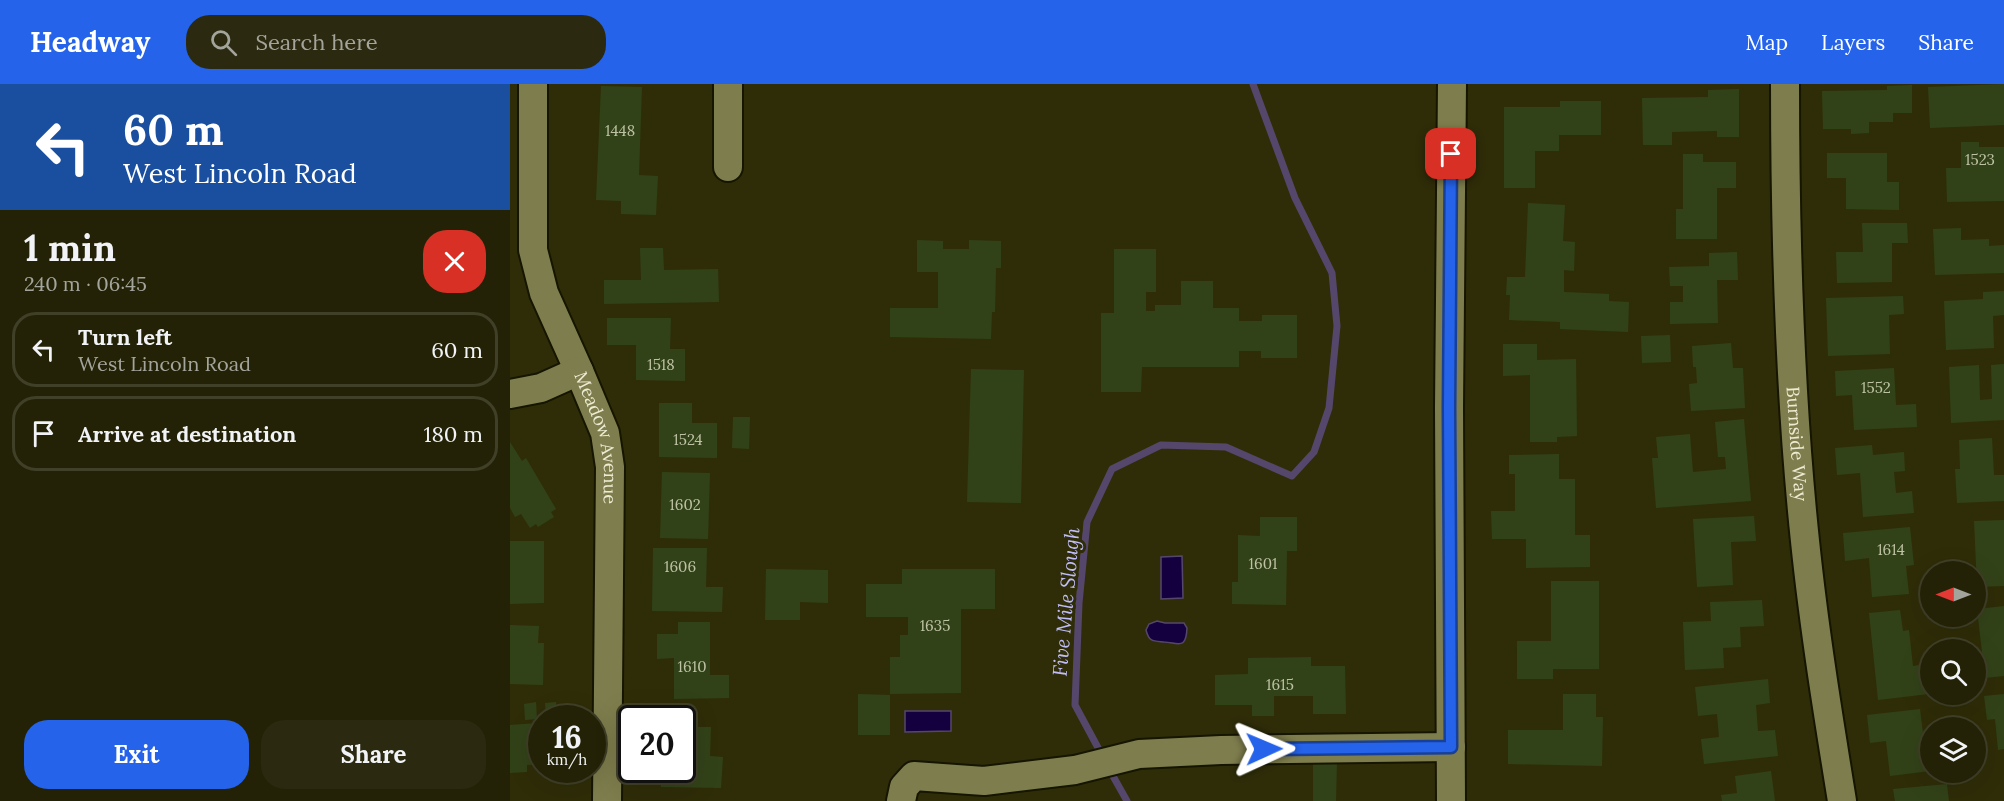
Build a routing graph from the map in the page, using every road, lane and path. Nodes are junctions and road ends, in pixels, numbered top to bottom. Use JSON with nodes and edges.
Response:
{"nodes":[{"id":1,"x":533,"y":84,"type":"edge"},
{"id":2,"x":728,"y":84,"type":"edge"},
{"id":3,"x":1452,"y":84,"type":"edge"},
{"id":4,"x":1785,"y":84,"type":"edge"},
{"id":5,"x":728,"y":167,"type":"dead end"},
{"id":6,"x":579,"y":371,"type":"junction"},
{"id":7,"x":510,"y":394,"type":"edge"},
{"id":8,"x":1451,"y":747,"type":"junction"},
{"id":9,"x":607,"y":801,"type":"edge"},
{"id":10,"x":901,"y":801,"type":"edge"},
{"id":11,"x":1451,"y":801,"type":"edge"},
{"id":12,"x":1842,"y":801,"type":"edge"}],
"edges":[{"from":1,"to":6,"type":"street","name":"Meadow Avenue"},
{"from":2,"to":5,"type":"street"},
{"from":3,"to":8,"type":"street"},
{"from":4,"to":12,"type":"street","name":"Burnside Way"},
{"from":6,"to":7,"type":"street"},
{"from":6,"to":9,"type":"street","name":"Meadow Avenue"},
{"from":8,"to":10,"type":"street"},
{"from":8,"to":11,"type":"street"}]}
